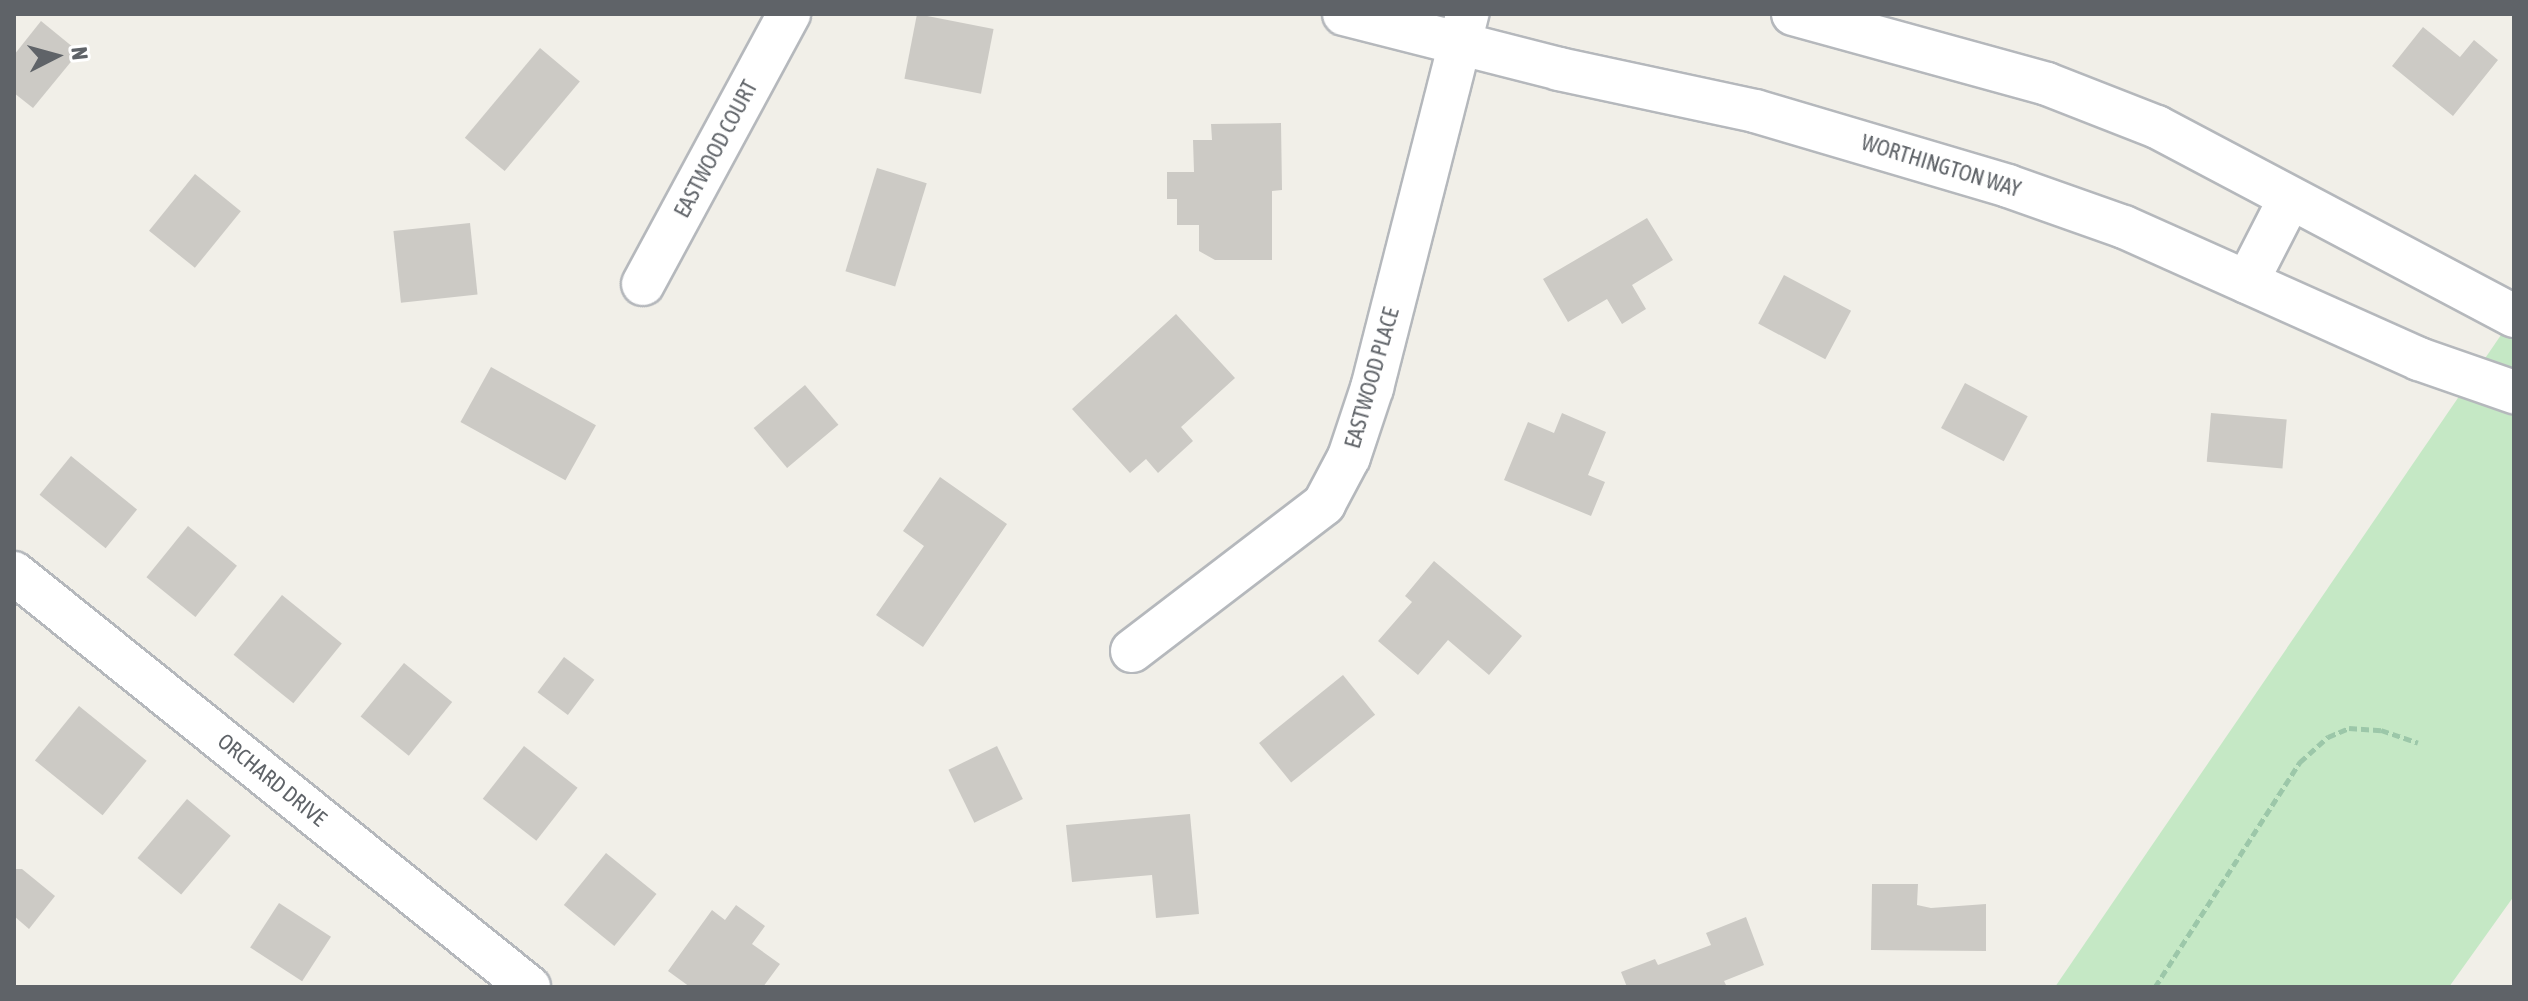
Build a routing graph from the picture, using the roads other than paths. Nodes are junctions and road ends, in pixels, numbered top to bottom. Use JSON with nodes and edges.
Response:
{"nodes":[{"id":1,"x":789,"y":14,"type":"edge"},
{"id":2,"x":1344,"y":14,"type":"edge"},
{"id":3,"x":1793,"y":14,"type":"edge"},
{"id":4,"x":1464,"y":30,"type":"edge"},
{"id":5,"x":2289,"y":200,"type":"junction"},
{"id":6,"x":2247,"y":282,"type":"junction"},
{"id":7,"x":643,"y":284,"type":"dead end"},
{"id":8,"x":2514,"y":316,"type":"edge"},
{"id":9,"x":2514,"y":392,"type":"edge"},
{"id":10,"x":14,"y":573,"type":"edge"},
{"id":11,"x":1132,"y":651,"type":"dead end"},
{"id":12,"x":529,"y":987,"type":"edge"}],
"edges":[{"from":1,"to":7,"type":"street","name":"EASTWOOD COURT"},
{"from":2,"to":4,"type":"street","name":"WORTHINGTON WAY"},
{"from":3,"to":5,"type":"street"},
{"from":4,"to":6,"type":"street","name":"WORTHINGTON WAY"},
{"from":4,"to":11,"type":"street","name":"EASTWOOD PLACE"},
{"from":5,"to":6,"type":"street"},
{"from":5,"to":8,"type":"street"},
{"from":6,"to":9,"type":"street","name":"WORTHINGTON WAY"},
{"from":10,"to":12,"type":"street","name":"ORCHARD DRIVE"}]}
